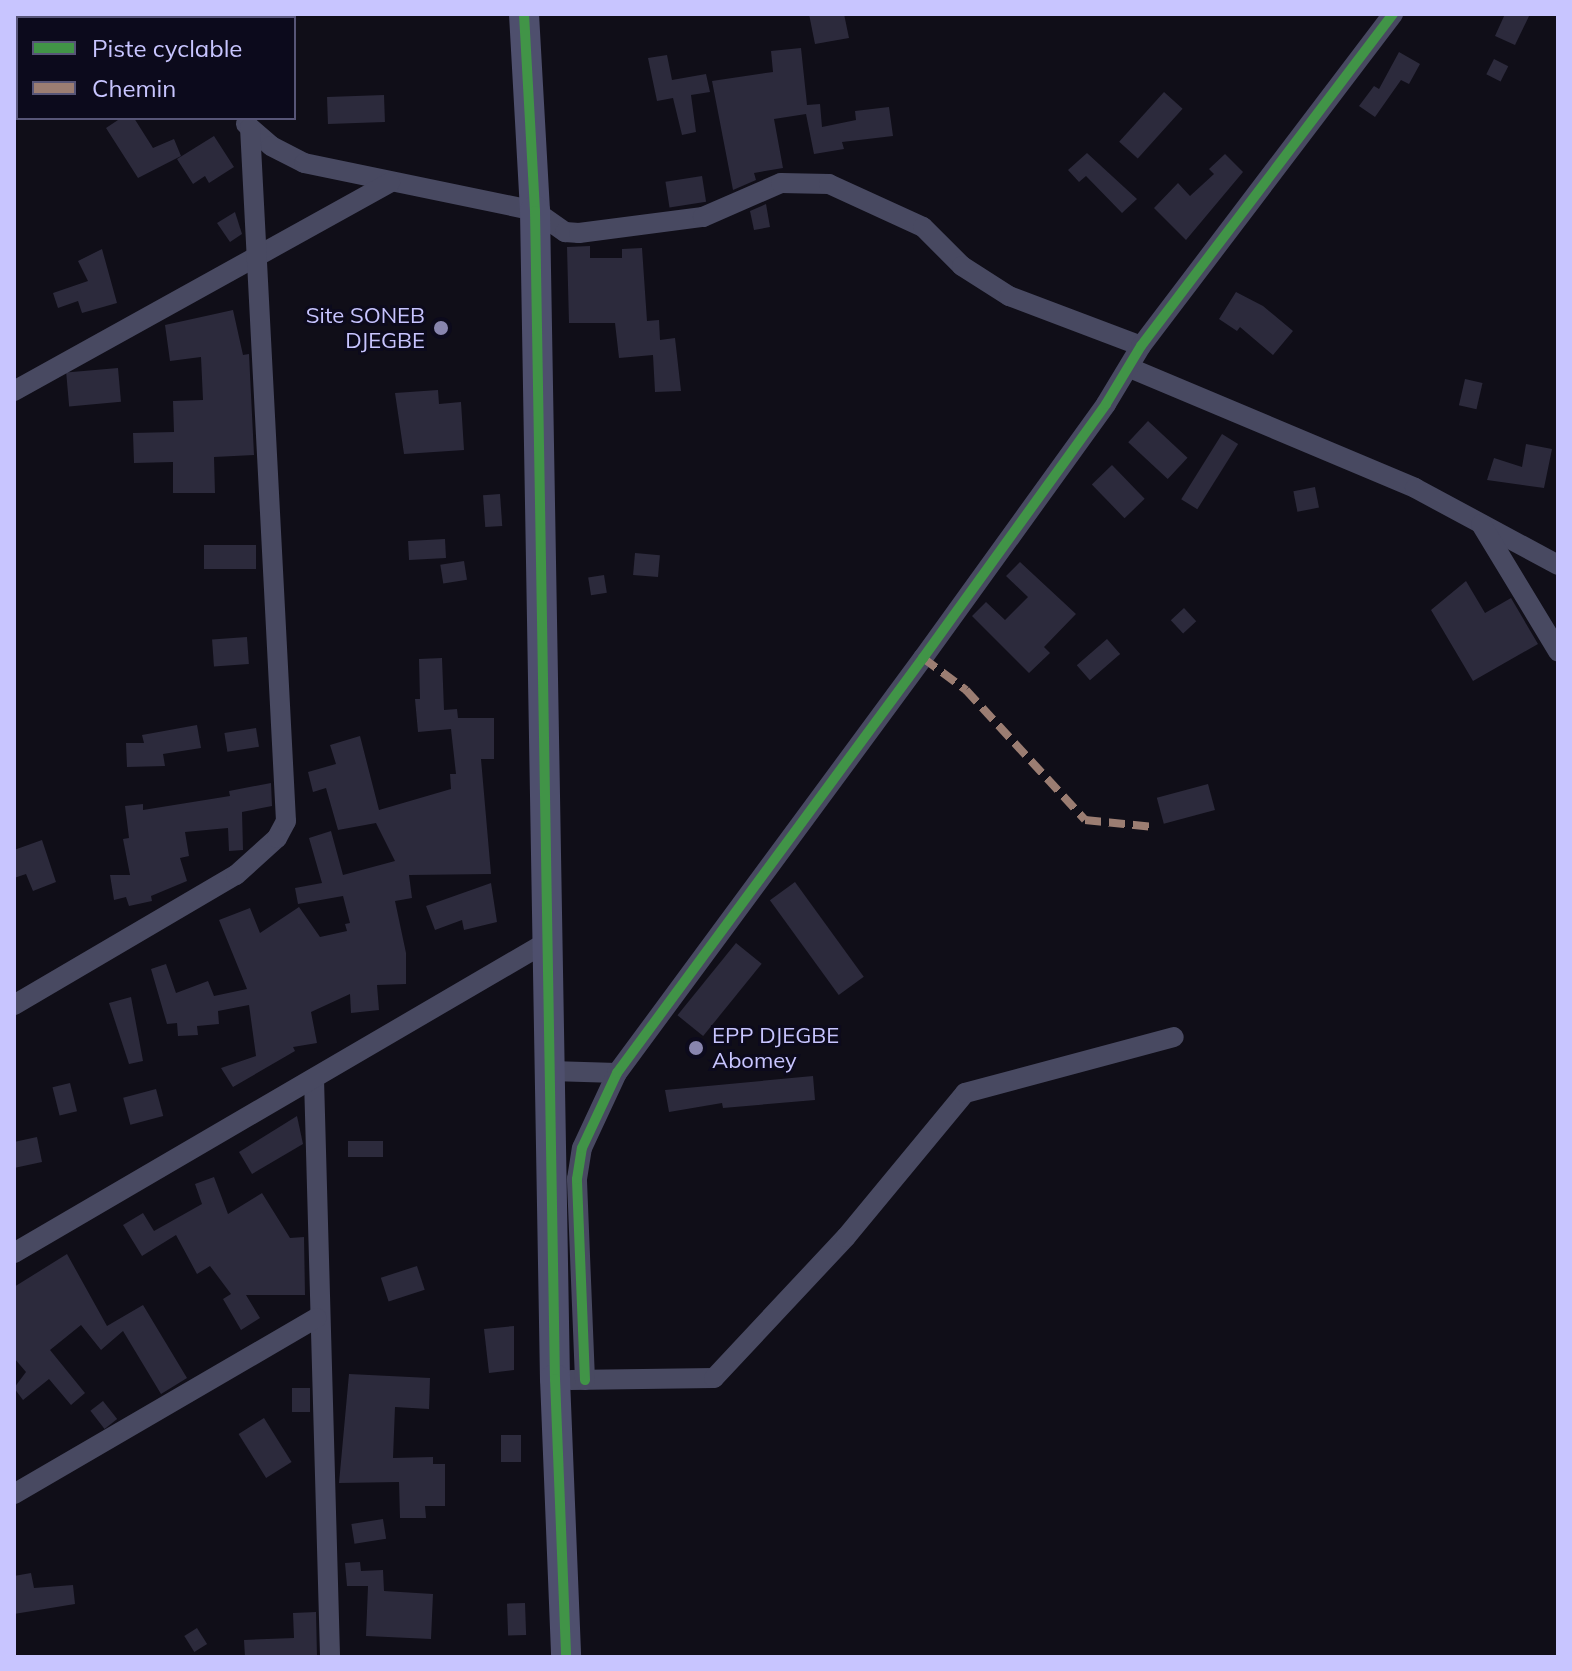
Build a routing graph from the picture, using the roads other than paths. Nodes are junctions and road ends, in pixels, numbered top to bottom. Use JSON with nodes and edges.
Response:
{"nodes":[{"id":1,"x":524,"y":14,"type":"edge"},
{"id":2,"x":1393,"y":14,"type":"edge"},
{"id":3,"x":246,"y":123,"type":"edge"},
{"id":4,"x":390,"y":183,"type":"junction"},
{"id":5,"x":535,"y":211,"type":"junction"},
{"id":6,"x":254,"y":260,"type":"junction"},
{"id":7,"x":1141,"y":346,"type":"junction"},
{"id":8,"x":1130,"y":368,"type":"junction"},
{"id":9,"x":14,"y":391,"type":"edge"},
{"id":10,"x":1481,"y":524,"type":"junction"},
{"id":11,"x":1558,"y":565,"type":"edge"},
{"id":12,"x":1558,"y":651,"type":"edge"},
{"id":13,"x":550,"y":940,"type":"junction"},
{"id":14,"x":14,"y":1005,"type":"edge"},
{"id":15,"x":1174,"y":1037,"type":"dead end"},
{"id":16,"x":551,"y":1071,"type":"junction"},
{"id":17,"x":617,"y":1073,"type":"junction"},
{"id":18,"x":314,"y":1079,"type":"junction"},
{"id":19,"x":14,"y":1253,"type":"edge"},
{"id":20,"x":317,"y":1318,"type":"junction"},
{"id":21,"x":570,"y":1380,"type":"junction"},
{"id":22,"x":14,"y":1494,"type":"edge"},
{"id":23,"x":330,"y":1657,"type":"edge"},
{"id":24,"x":566,"y":1657,"type":"edge"}],
"edges":[{"from":1,"to":5,"type":"street"},
{"from":2,"to":7,"type":"street"},
{"from":3,"to":4,"type":"street"},
{"from":3,"to":6,"type":"street"},
{"from":4,"to":5,"type":"street"},
{"from":4,"to":6,"type":"street"},
{"from":5,"to":7,"type":"street"},
{"from":5,"to":13,"type":"street"},
{"from":6,"to":9,"type":"street"},
{"from":6,"to":14,"type":"street"},
{"from":7,"to":8,"type":"street"},
{"from":8,"to":10,"type":"street"},
{"from":8,"to":17,"type":"street"},
{"from":10,"to":11,"type":"street"},
{"from":10,"to":12,"type":"street"},
{"from":13,"to":16,"type":"street"},
{"from":13,"to":18,"type":"street"},
{"from":15,"to":21,"type":"street"},
{"from":16,"to":17,"type":"street"},
{"from":16,"to":21,"type":"street"},
{"from":17,"to":21,"type":"street"},
{"from":18,"to":19,"type":"street"},
{"from":18,"to":20,"type":"street"},
{"from":20,"to":22,"type":"street"},
{"from":20,"to":23,"type":"street"},
{"from":21,"to":24,"type":"street"}]}
